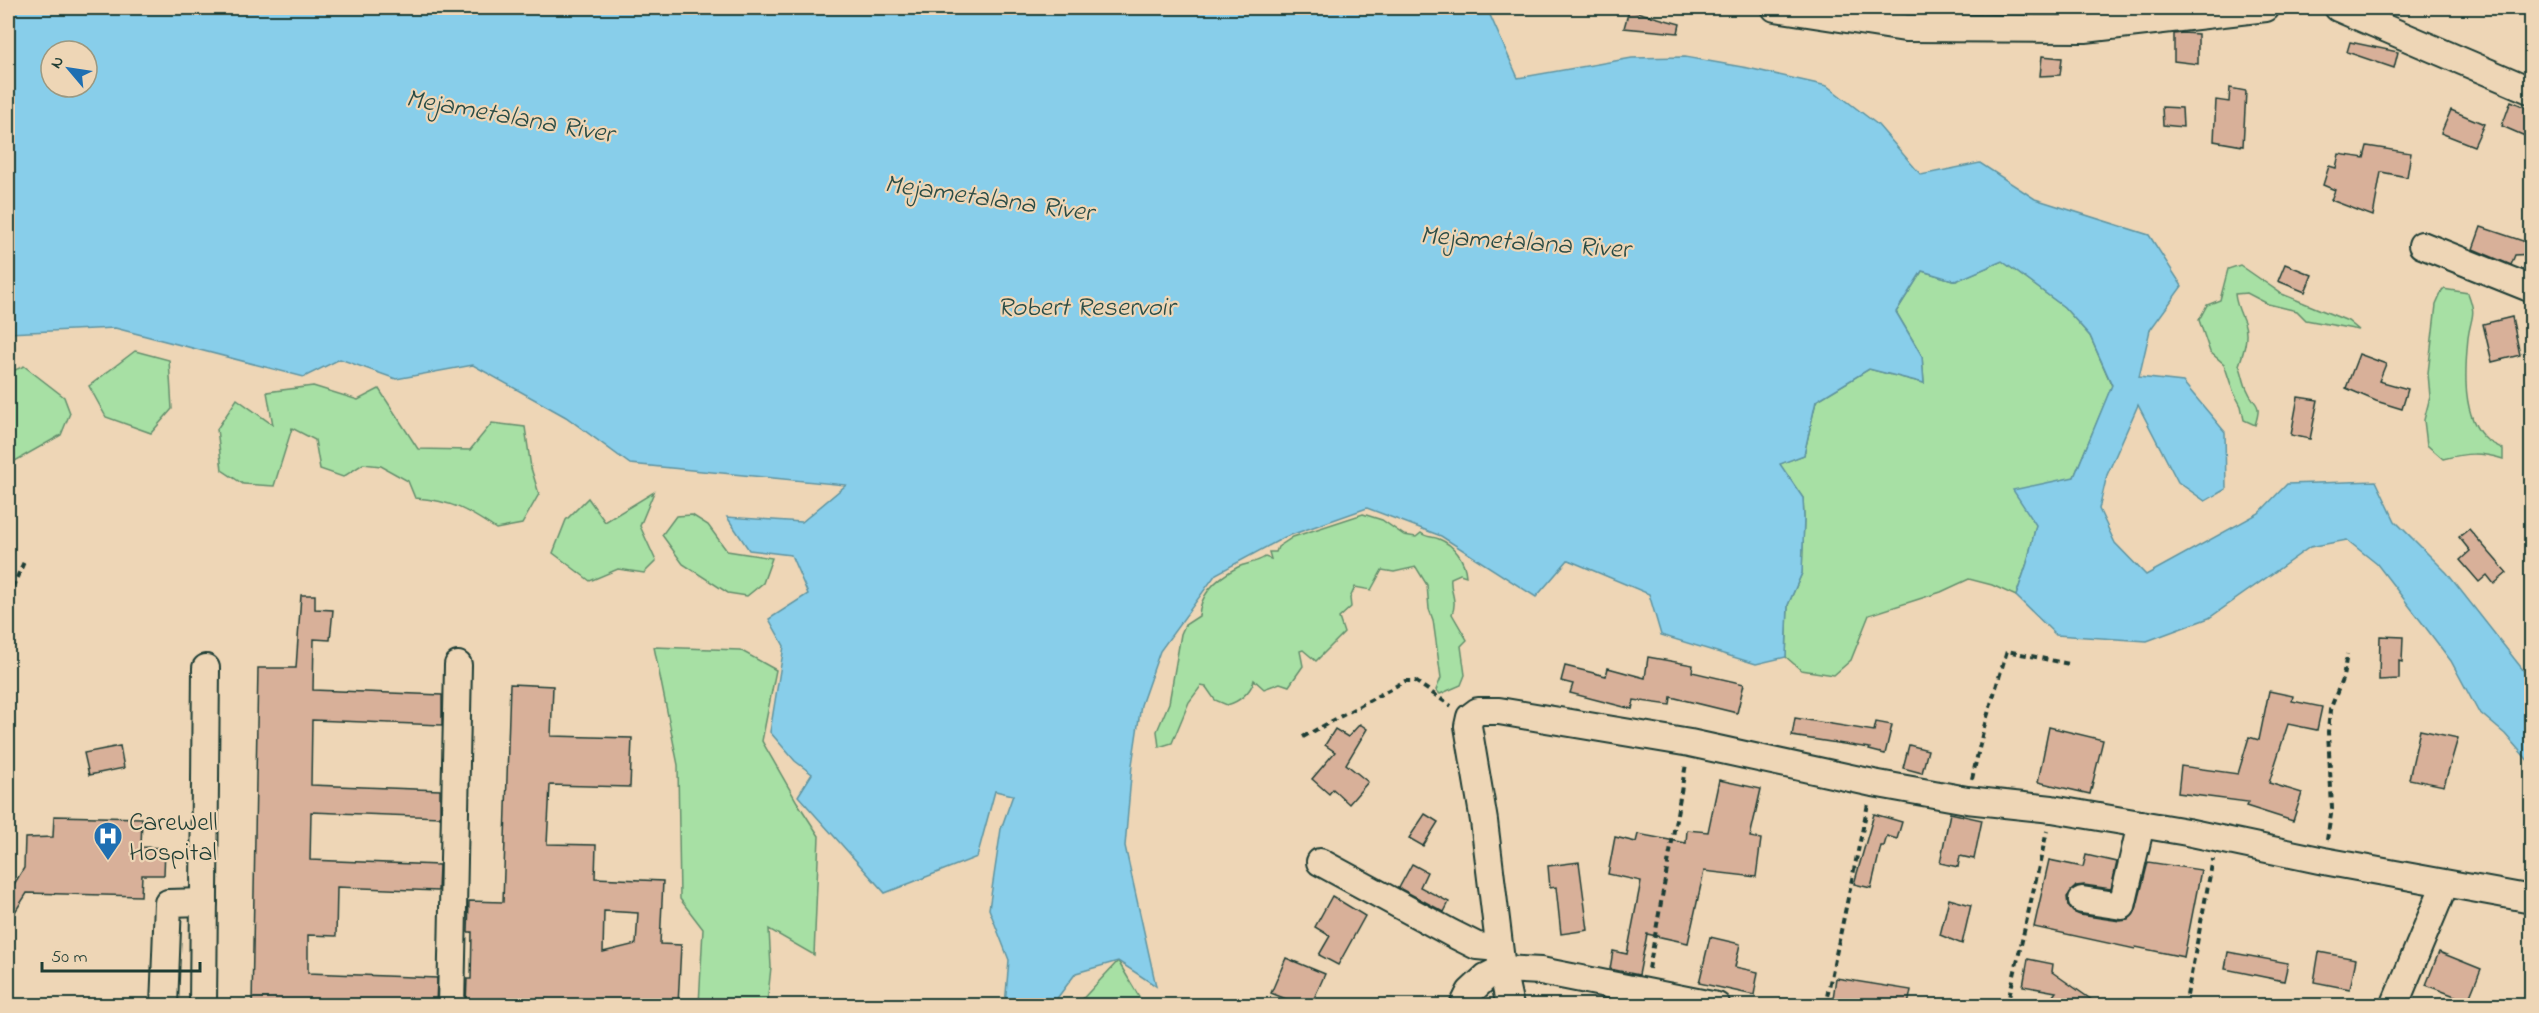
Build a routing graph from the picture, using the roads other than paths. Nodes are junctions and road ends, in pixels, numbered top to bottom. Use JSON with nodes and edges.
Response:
{"nodes":[{"id":1,"x":1775,"y":8,"type":"edge"},
{"id":2,"x":2266,"y":8,"type":"edge"},
{"id":3,"x":2338,"y":8,"type":"edge"},
{"id":4,"x":2532,"y":91,"type":"edge"},
{"id":5,"x":2422,"y":245,"type":"dead end"},
{"id":6,"x":2532,"y":289,"type":"edge"},
{"id":7,"x":458,"y":665,"type":"dead end"},
{"id":8,"x":206,"y":668,"type":"dead end"},
{"id":9,"x":2140,"y":824,"type":"junction"},
{"id":10,"x":1320,"y":862,"type":"dead end"},
{"id":11,"x":2445,"y":884,"type":"junction"},
{"id":12,"x":2532,"y":899,"type":"edge"},
{"id":13,"x":2082,"y":900,"type":"dead end"},
{"id":14,"x":204,"y":902,"type":"junction"},
{"id":15,"x":1500,"y":959,"type":"junction"},
{"id":16,"x":164,"y":1005,"type":"edge"},
{"id":17,"x":203,"y":1005,"type":"edge"},
{"id":18,"x":451,"y":1005,"type":"edge"},
{"id":19,"x":1463,"y":1005,"type":"edge"},
{"id":20,"x":1510,"y":1005,"type":"edge"},
{"id":21,"x":1717,"y":1005,"type":"edge"},
{"id":22,"x":2394,"y":1005,"type":"edge"}],
"edges":[{"from":1,"to":2,"type":"street"},
{"from":3,"to":4,"type":"street"},
{"from":5,"to":6,"type":"street"},
{"from":7,"to":18,"type":"street"},
{"from":8,"to":14,"type":"street"},
{"from":9,"to":11,"type":"street"},
{"from":9,"to":13,"type":"street"},
{"from":9,"to":15,"type":"street"},
{"from":10,"to":15,"type":"street"},
{"from":11,"to":12,"type":"street"},
{"from":11,"to":22,"type":"street"},
{"from":14,"to":16,"type":"street"},
{"from":14,"to":17,"type":"street"},
{"from":15,"to":19,"type":"street"},
{"from":15,"to":20,"type":"street"},
{"from":15,"to":21,"type":"street"}]}
